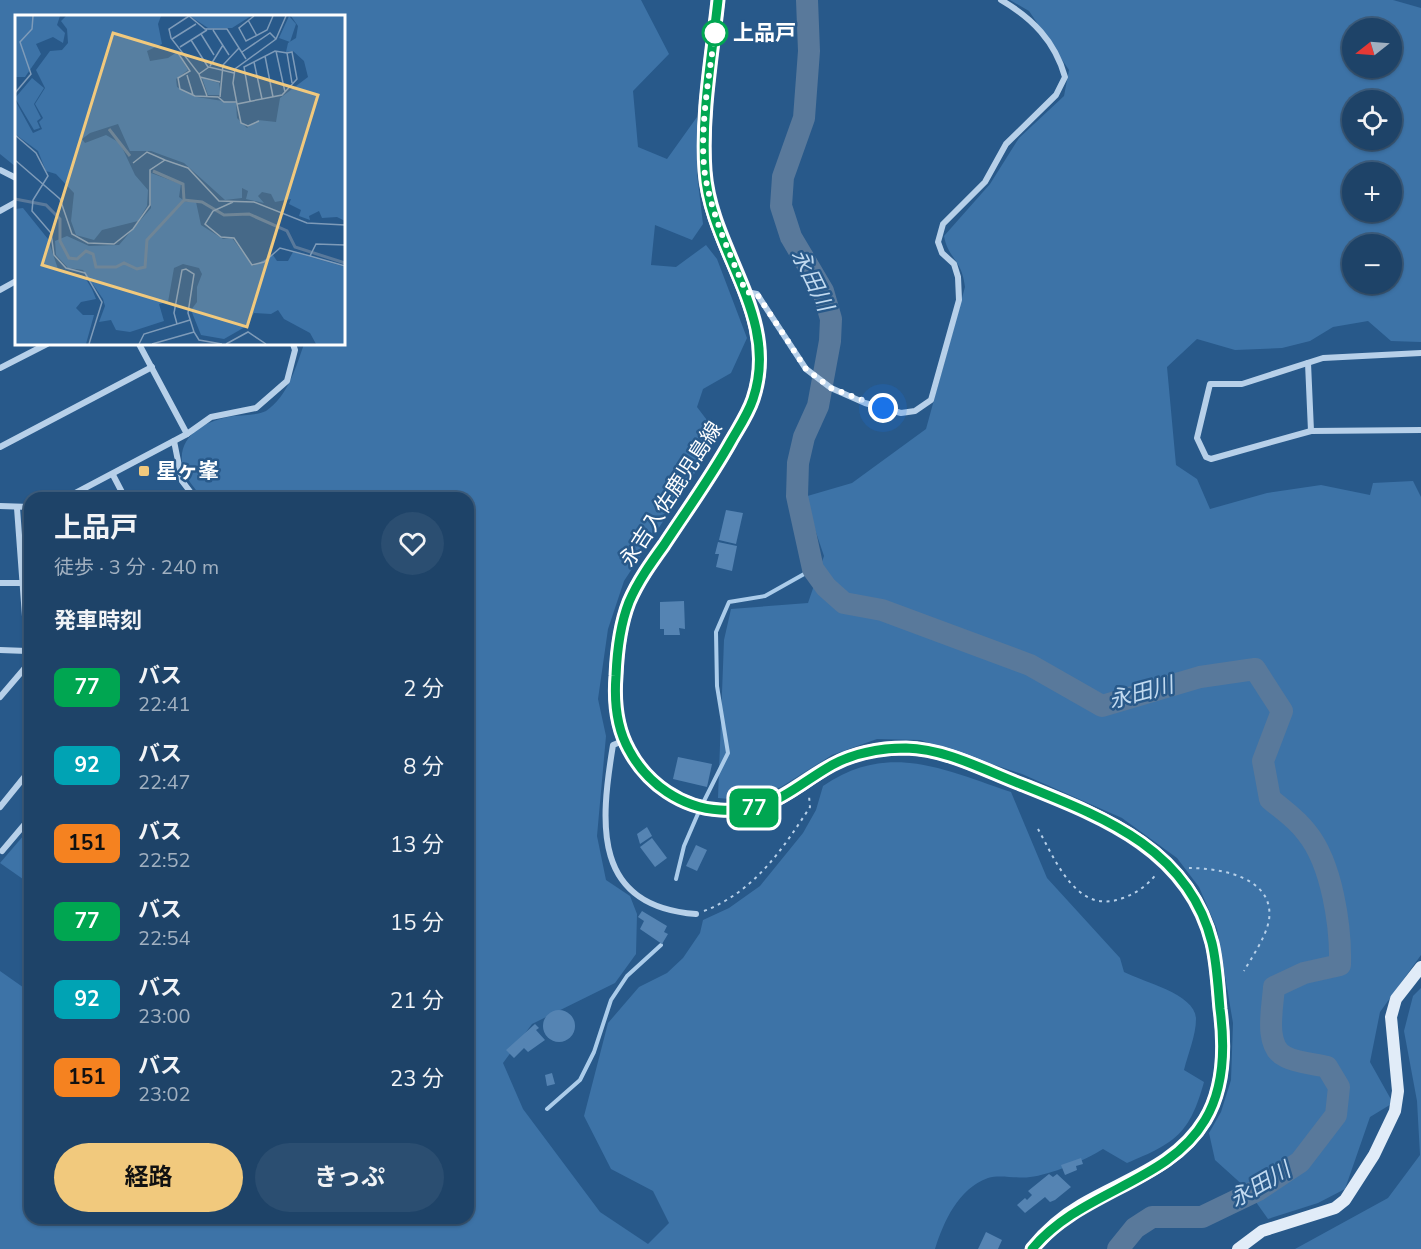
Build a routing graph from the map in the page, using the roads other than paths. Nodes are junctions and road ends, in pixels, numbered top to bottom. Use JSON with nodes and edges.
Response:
{"nodes":[{"id":1,"x":718,"y":0,"type":"edge"},
{"id":2,"x":1001,"y":0,"type":"edge"},
{"id":3,"x":0,"y":170,"type":"edge"},
{"id":4,"x":15,"y":178,"type":"edge"},
{"id":5,"x":15,"y":203,"type":"edge"},
{"id":6,"x":0,"y":211,"type":"edge"},
{"id":7,"x":15,"y":282,"type":"edge"},
{"id":8,"x":0,"y":290,"type":"edge"},
{"id":9,"x":746,"y":292,"type":"junction"},
{"id":10,"x":45,"y":345,"type":"edge"},
{"id":11,"x":140,"y":345,"type":"edge"},
{"id":12,"x":293,"y":345,"type":"edge"},
{"id":13,"x":1421,"y":353,"type":"edge"},
{"id":14,"x":1308,"y":363,"type":"junction"},
{"id":15,"x":152,"y":367,"type":"junction"},
{"id":16,"x":0,"y":369,"type":"edge"},
{"id":17,"x":1421,"y":430,"type":"edge"},
{"id":18,"x":1311,"y":431,"type":"junction"},
{"id":19,"x":187,"y":434,"type":"junction"},
{"id":20,"x":174,"y":441,"type":"junction"},
{"id":21,"x":0,"y":447,"type":"edge"},
{"id":22,"x":112,"y":475,"type":"junction"},
{"id":23,"x":78,"y":492,"type":"edge"},
{"id":24,"x":122,"y":492,"type":"edge"},
{"id":25,"x":190,"y":492,"type":"edge"},
{"id":26,"x":0,"y":506,"type":"edge"},
{"id":27,"x":24,"y":507,"type":"edge"},
{"id":28,"x":17,"y":508,"type":"junction"},
{"id":29,"x":24,"y":566,"type":"edge"},
{"id":30,"x":0,"y":583,"type":"edge"},
{"id":31,"x":24,"y":583,"type":"edge"},
{"id":32,"x":0,"y":651,"type":"edge"},
{"id":33,"x":24,"y":651,"type":"edge"},
{"id":34,"x":24,"y":668,"type":"edge"},
{"id":35,"x":0,"y":697,"type":"edge"},
{"id":36,"x":627,"y":747,"type":"junction"},
{"id":37,"x":24,"y":777,"type":"edge"},
{"id":38,"x":0,"y":807,"type":"edge"},
{"id":39,"x":24,"y":825,"type":"edge"},
{"id":40,"x":2,"y":851,"type":"dead end"},
{"id":41,"x":696,"y":914,"type":"road end"},
{"id":42,"x":1421,"y":967,"type":"edge"},
{"id":43,"x":1032,"y":1249,"type":"edge"},
{"id":44,"x":1238,"y":1249,"type":"edge"}],
"edges":[{"from":1,"to":9,"type":"main road","name":"永吉入佐鹿児島線"},
{"from":2,"to":9,"type":"street"},
{"from":3,"to":4,"type":"street"},
{"from":5,"to":6,"type":"street"},
{"from":7,"to":8,"type":"street"},
{"from":9,"to":36,"type":"main road","name":"永吉入佐鹿児島線"},
{"from":10,"to":16,"type":"street"},
{"from":11,"to":15,"type":"street"},
{"from":12,"to":19,"type":"street"},
{"from":13,"to":14,"type":"street"},
{"from":14,"to":18,"type":"street"},
{"from":14,"to":18,"type":"street"},
{"from":15,"to":19,"type":"street"},
{"from":15,"to":21,"type":"street"},
{"from":17,"to":18,"type":"street"},
{"from":19,"to":20,"type":"street"},
{"from":20,"to":22,"type":"street"},
{"from":20,"to":25,"type":"street"},
{"from":22,"to":23,"type":"street"},
{"from":22,"to":24,"type":"street"},
{"from":26,"to":28,"type":"street"},
{"from":27,"to":28,"type":"street"},
{"from":28,"to":29,"type":"street"},
{"from":30,"to":31,"type":"street"},
{"from":32,"to":33,"type":"street"},
{"from":34,"to":35,"type":"street"},
{"from":36,"to":41,"type":"street"},
{"from":36,"to":43,"type":"main road","name":"永吉入佐鹿児島線"},
{"from":37,"to":38,"type":"street"},
{"from":39,"to":40,"type":"street"},
{"from":42,"to":44,"type":"street"}]}
